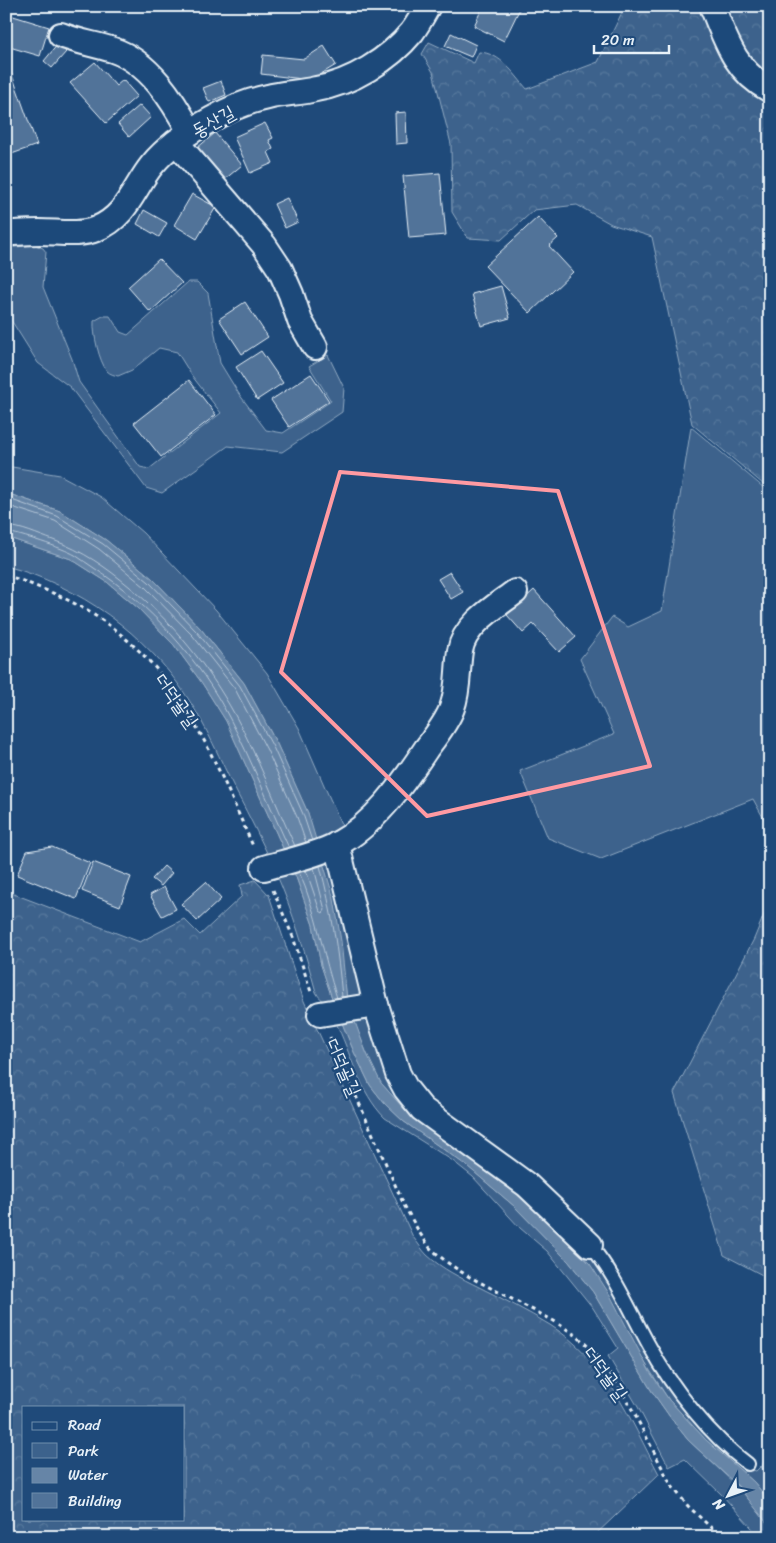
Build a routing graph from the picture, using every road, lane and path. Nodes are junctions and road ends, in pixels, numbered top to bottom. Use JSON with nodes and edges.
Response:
{"nodes":[{"id":1,"x":428,"y":6,"type":"edge"},
{"id":2,"x":712,"y":6,"type":"edge"},
{"id":3,"x":61,"y":35,"type":"dead end"},
{"id":4,"x":770,"y":90,"type":"edge"},
{"id":5,"x":183,"y":137,"type":"junction"},
{"id":6,"x":6,"y":233,"type":"edge"},
{"id":7,"x":315,"y":347,"type":"dead end"},
{"id":8,"x":6,"y":576,"type":"edge"},
{"id":9,"x":516,"y":592,"type":"dead end"},
{"id":10,"x":334,"y":846,"type":"junction"},
{"id":11,"x":268,"y":867,"type":"junction"},
{"id":12,"x":372,"y":1006,"type":"junction"},
{"id":13,"x":325,"y":1014,"type":"junction"},
{"id":14,"x":590,"y":1245,"type":"joint"},
{"id":15,"x":748,"y":1464,"type":"dead end"},
{"id":16,"x":721,"y":1537,"type":"edge"}],
"edges":[{"from":1,"to":5,"type":"street","name":"동산길"},
{"from":2,"to":4,"type":"street"},
{"from":3,"to":5,"type":"street"},
{"from":5,"to":6,"type":"street","name":"동산길"},
{"from":5,"to":7,"type":"street"},
{"from":8,"to":11,"type":"path","name":"더덕골길"},
{"from":9,"to":10,"type":"street"},
{"from":10,"to":11,"type":"street"},
{"from":10,"to":12,"type":"street"},
{"from":11,"to":13,"type":"path","name":"더덕골길"},
{"from":12,"to":13,"type":"street"},
{"from":12,"to":14,"type":"street"},
{"from":13,"to":16,"type":"path","name":"더덕골길"},
{"from":14,"to":15,"type":"lane"}]}
